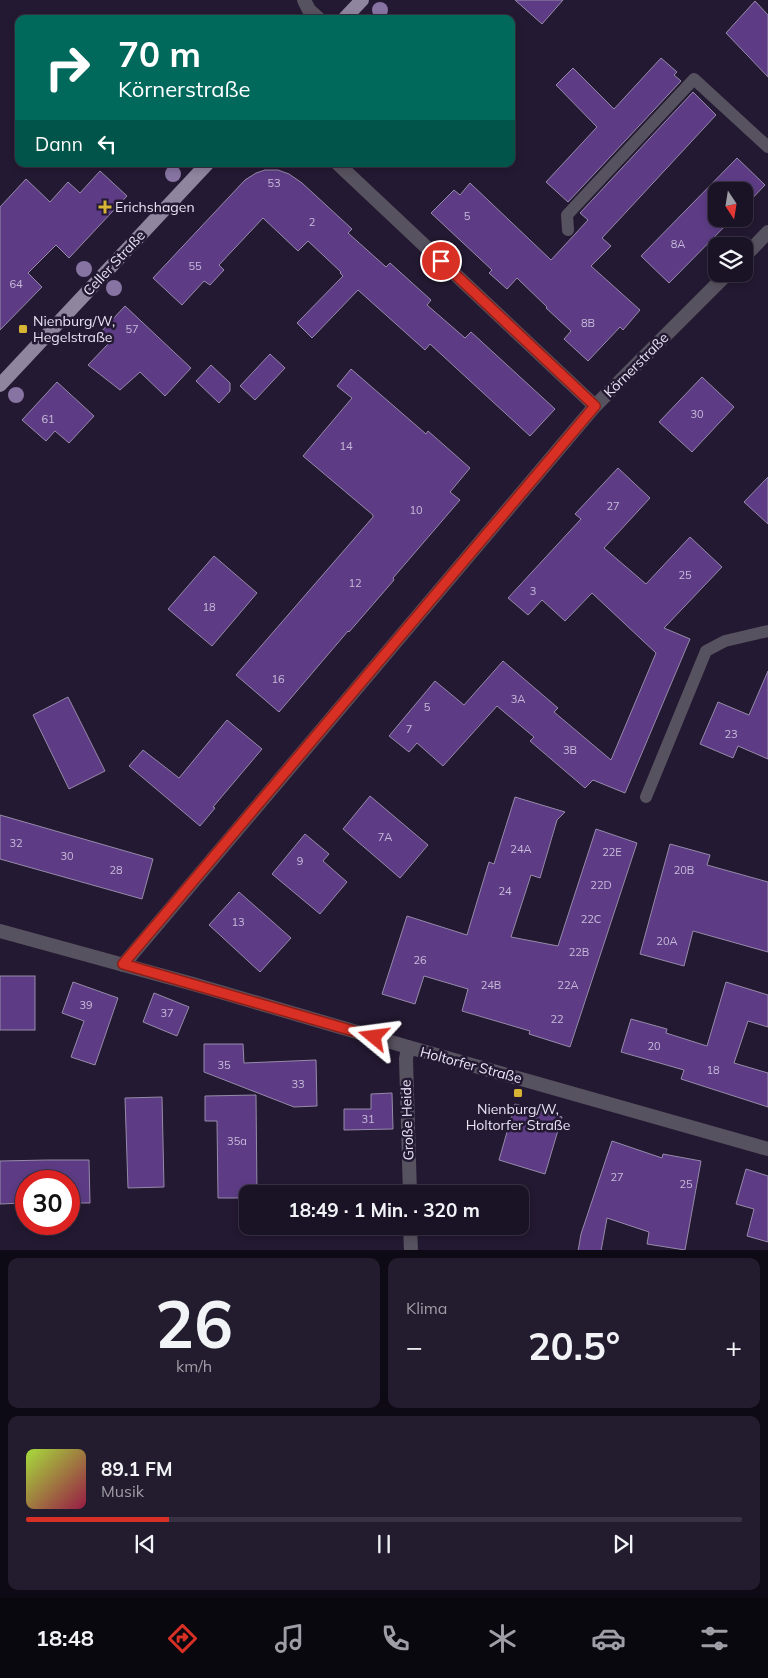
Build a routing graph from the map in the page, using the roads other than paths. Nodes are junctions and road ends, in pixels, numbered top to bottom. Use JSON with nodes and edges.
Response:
{"nodes":[{"id":1,"x":304,"y":0,"type":"edge"},
{"id":2,"x":362,"y":0,"type":"edge"},
{"id":3,"x":315,"y":15,"type":"edge"},
{"id":4,"x":348,"y":15,"type":"edge"},
{"id":5,"x":768,"y":147,"type":"edge"},
{"id":6,"x":204,"y":167,"type":"edge"},
{"id":7,"x":341,"y":167,"type":"edge"},
{"id":8,"x":568,"y":230,"type":"dead end"},
{"id":9,"x":768,"y":232,"type":"edge"},
{"id":10,"x":753,"y":248,"type":"edge"},
{"id":11,"x":719,"y":282,"type":"edge"},
{"id":12,"x":0,"y":385,"type":"edge"},
{"id":13,"x":595,"y":406,"type":"junction"},
{"id":14,"x":768,"y":631,"type":"edge"},
{"id":15,"x":646,"y":797,"type":"dead end"},
{"id":16,"x":0,"y":931,"type":"edge"},
{"id":17,"x":123,"y":964,"type":"junction"},
{"id":18,"x":408,"y":1047,"type":"junction"},
{"id":19,"x":768,"y":1149,"type":"edge"},
{"id":20,"x":410,"y":1185,"type":"edge"},
{"id":21,"x":410,"y":1235,"type":"edge"},
{"id":22,"x":411,"y":1250,"type":"edge"}],
"edges":[{"from":1,"to":3,"type":"street"},
{"from":2,"to":4,"type":"main road"},
{"from":5,"to":8,"type":"lane"},
{"from":6,"to":12,"type":"main road","name":"Celler Straße"},
{"from":7,"to":13,"type":"street"},
{"from":9,"to":10,"type":"street"},
{"from":11,"to":13,"type":"street","name":"Körnerstraße"},
{"from":13,"to":17,"type":"street","name":"Körnerstraße"},
{"from":14,"to":15,"type":"lane"},
{"from":16,"to":17,"type":"street","name":"Holtorfer Straße"},
{"from":17,"to":18,"type":"street","name":"Holtorfer Straße"},
{"from":18,"to":19,"type":"street","name":"Holtorfer Straße"},
{"from":18,"to":20,"type":"street","name":"Große Heide"},
{"from":21,"to":22,"type":"street"}]}
